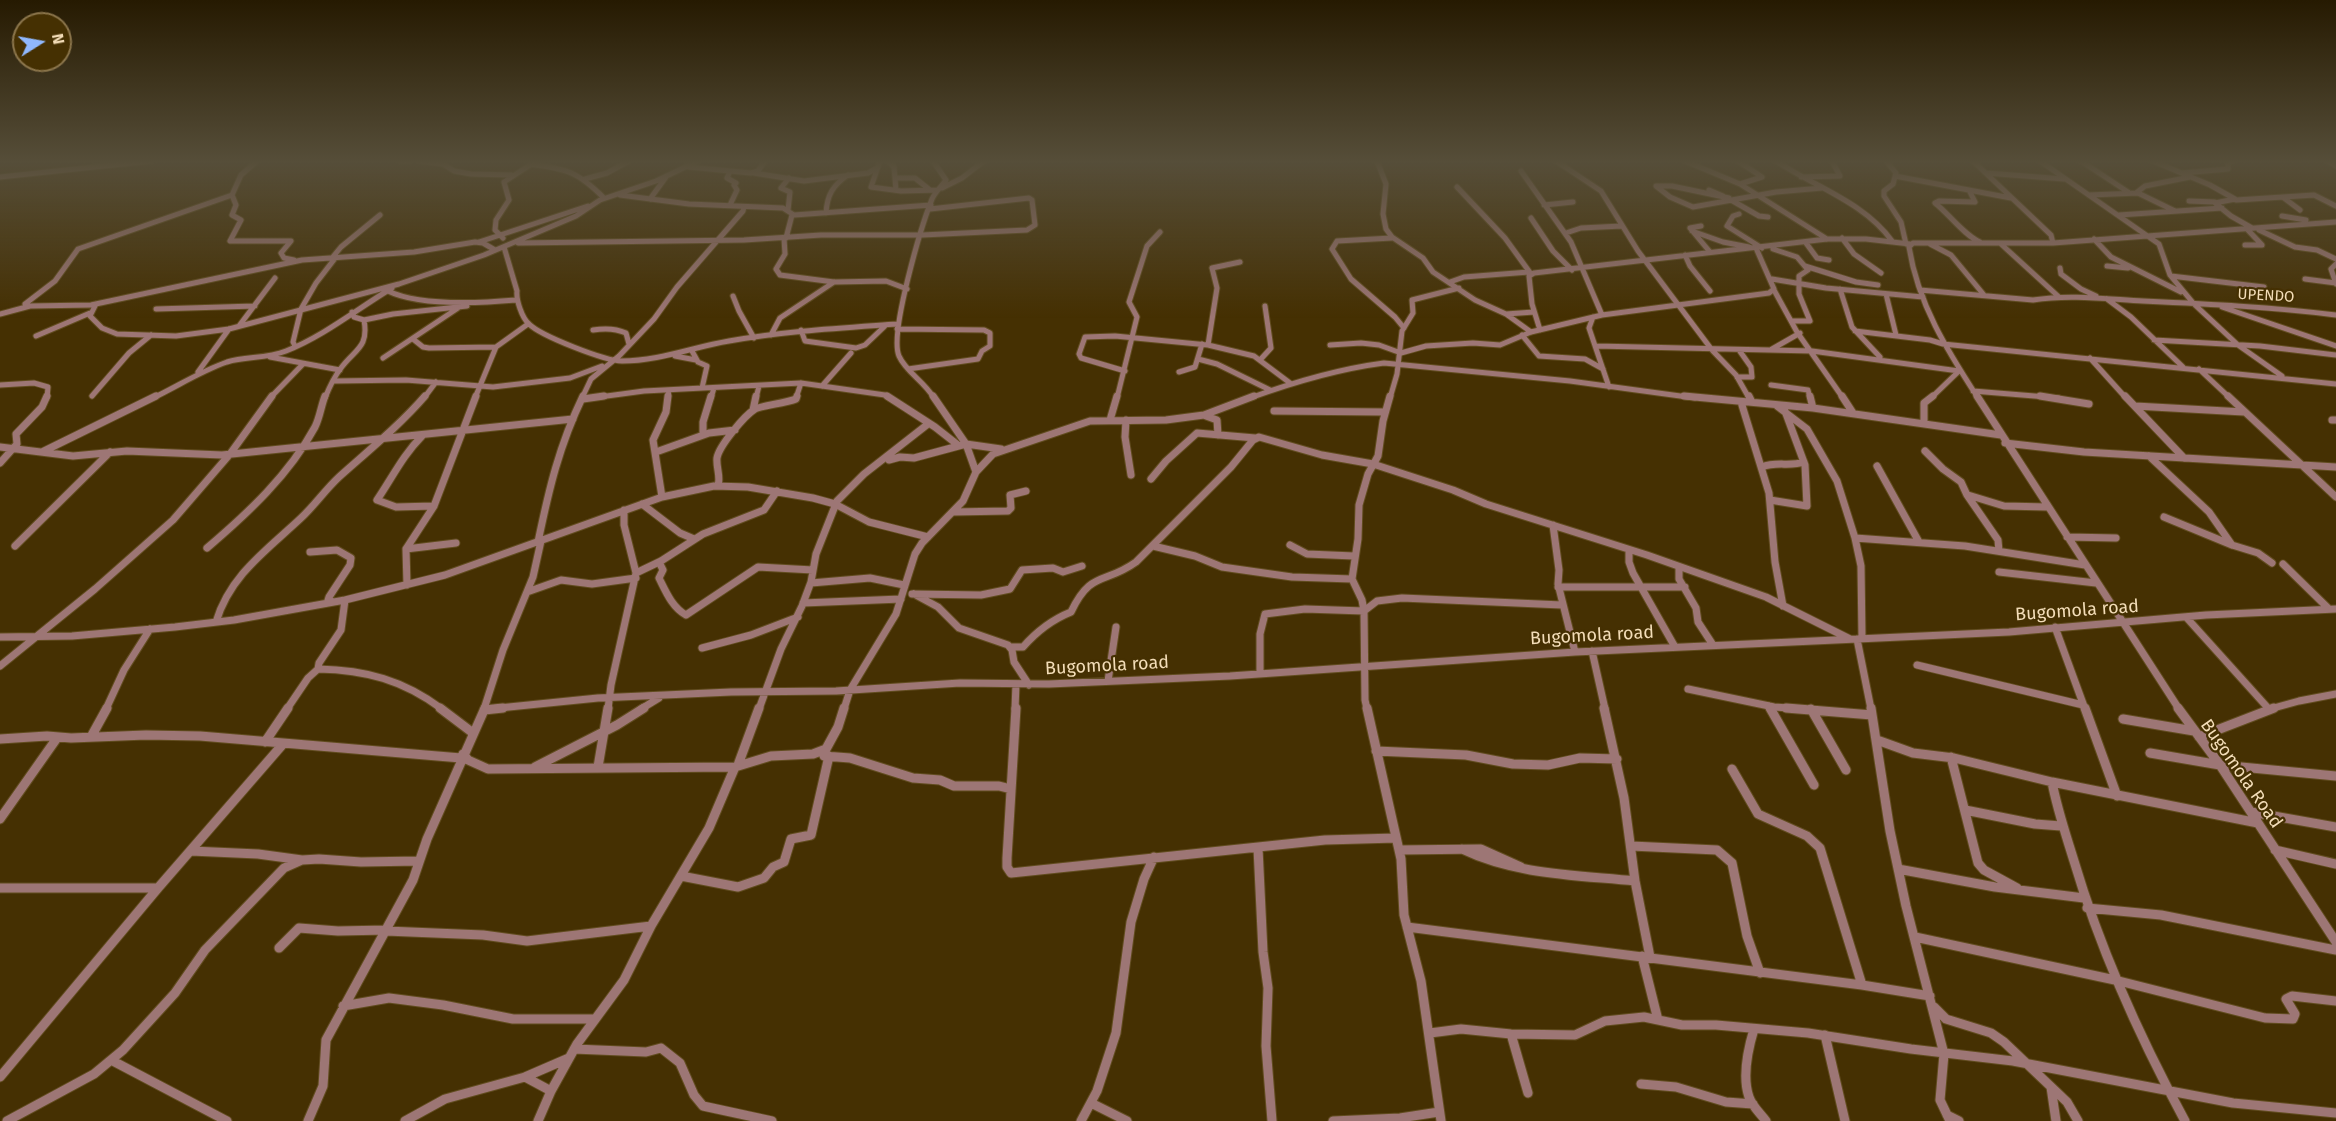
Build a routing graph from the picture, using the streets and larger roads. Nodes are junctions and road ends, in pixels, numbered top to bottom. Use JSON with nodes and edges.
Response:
{"nodes":[{"id":1,"x":180,"y":213,"type":"edge"},
{"id":2,"x":233,"y":213,"type":"edge"},
{"id":3,"x":501,"y":213,"type":"edge"},
{"id":4,"x":566,"y":213,"type":"edge"},
{"id":5,"x":580,"y":213,"type":"edge"},
{"id":6,"x":741,"y":213,"type":"edge"},
{"id":7,"x":821,"y":213,"type":"edge"},
{"id":8,"x":929,"y":213,"type":"edge"},
{"id":9,"x":1034,"y":213,"type":"edge"},
{"id":10,"x":1383,"y":213,"type":"edge"},
{"id":11,"x":1481,"y":213,"type":"edge"},
{"id":12,"x":1551,"y":213,"type":"edge"},
{"id":13,"x":1615,"y":213,"type":"edge"},
{"id":14,"x":1755,"y":213,"type":"edge"},
{"id":15,"x":1788,"y":213,"type":"edge"},
{"id":16,"x":1862,"y":213,"type":"edge"},
{"id":17,"x":1895,"y":213,"type":"edge"},
{"id":18,"x":1948,"y":213,"type":"edge"},
{"id":19,"x":2028,"y":213,"type":"edge"},
{"id":20,"x":2142,"y":213,"type":"edge"},
{"id":21,"x":2230,"y":213,"type":"edge"},
{"id":22,"x":1739,"y":214,"type":"dead end"},
{"id":23,"x":380,"y":215,"type":"dead end"},
{"id":24,"x":792,"y":215,"type":"joint"},
{"id":25,"x":2118,"y":215,"type":"joint"},
{"id":26,"x":2282,"y":216,"type":"dead end"},
{"id":27,"x":1531,"y":218,"type":"dead end"},
{"id":28,"x":1768,"y":218,"type":"dead end"},
{"id":29,"x":2317,"y":222,"type":"junction"},
{"id":30,"x":2335,"y":222,"type":"edge"},
{"id":31,"x":1622,"y":226,"type":"junction"},
{"id":32,"x":1701,"y":226,"type":"dead end"},
{"id":33,"x":2252,"y":229,"type":"junction"},
{"id":34,"x":1692,"y":231,"type":"junction"},
{"id":35,"x":1160,"y":232,"type":"dead end"},
{"id":36,"x":1566,"y":233,"type":"junction"},
{"id":37,"x":922,"y":235,"type":"junction"},
{"id":38,"x":501,"y":236,"type":"junction"},
{"id":39,"x":2150,"y":236,"type":"junction"},
{"id":40,"x":785,"y":238,"type":"junction"},
{"id":41,"x":1392,"y":238,"type":"junction"},
{"id":42,"x":1842,"y":238,"type":"junction"},
{"id":43,"x":720,"y":239,"type":"junction"},
{"id":44,"x":1827,"y":239,"type":"junction"},
{"id":45,"x":2094,"y":240,"type":"junction"},
{"id":46,"x":1892,"y":241,"type":"junction"},
{"id":47,"x":479,"y":242,"type":"junction"},
{"id":48,"x":1925,"y":242,"type":"junction"},
{"id":49,"x":1806,"y":243,"type":"junction"},
{"id":50,"x":2053,"y":243,"type":"junction"},
{"id":51,"x":1908,"y":244,"type":"junction"},
{"id":52,"x":1983,"y":244,"type":"junction"},
{"id":53,"x":2001,"y":244,"type":"junction"},
{"id":54,"x":508,"y":245,"type":"junction"},
{"id":55,"x":2245,"y":245,"type":"dead end"},
{"id":56,"x":1760,"y":248,"type":"junction"},
{"id":57,"x":496,"y":250,"type":"junction"},
{"id":58,"x":1710,"y":252,"type":"junction"},
{"id":59,"x":507,"y":254,"type":"junction"},
{"id":60,"x":1685,"y":255,"type":"junction"},
{"id":61,"x":334,"y":257,"type":"junction"},
{"id":62,"x":2336,"y":259,"type":"edge"},
{"id":63,"x":302,"y":260,"type":"junction"},
{"id":64,"x":1829,"y":260,"type":"dead end"},
{"id":65,"x":1646,"y":261,"type":"junction"},
{"id":66,"x":1240,"y":262,"type":"dead end"},
{"id":67,"x":2336,"y":264,"type":"edge"},
{"id":68,"x":1805,"y":266,"type":"junction"},
{"id":69,"x":2107,"y":266,"type":"dead end"},
{"id":70,"x":2060,"y":268,"type":"dead end"},
{"id":71,"x":1581,"y":269,"type":"junction"},
{"id":72,"x":2134,"y":269,"type":"junction"},
{"id":73,"x":1572,"y":270,"type":"junction"},
{"id":74,"x":1530,"y":273,"type":"junction"},
{"id":75,"x":1881,"y":273,"type":"dead end"},
{"id":76,"x":2170,"y":276,"type":"junction"},
{"id":77,"x":275,"y":278,"type":"dead end"},
{"id":78,"x":1772,"y":279,"type":"junction"},
{"id":79,"x":2305,"y":279,"type":"dead end"},
{"id":80,"x":834,"y":282,"type":"junction"},
{"id":81,"x":1450,"y":282,"type":"junction"},
{"id":82,"x":1797,"y":283,"type":"junction"},
{"id":83,"x":399,"y":284,"type":"junction"},
{"id":84,"x":2336,"y":284,"type":"edge"},
{"id":85,"x":1878,"y":285,"type":"dead end"},
{"id":86,"x":2264,"y":287,"type":"dead end"},
{"id":87,"x":1459,"y":288,"type":"junction"},
{"id":88,"x":907,"y":289,"type":"junction"},
{"id":89,"x":1774,"y":290,"type":"junction"},
{"id":90,"x":1840,"y":290,"type":"junction"},
{"id":91,"x":1920,"y":290,"type":"junction"},
{"id":92,"x":388,"y":291,"type":"junction"},
{"id":93,"x":1710,"y":291,"type":"dead end"},
{"id":94,"x":1886,"y":294,"type":"junction"},
{"id":95,"x":2185,"y":294,"type":"junction"},
{"id":96,"x":1984,"y":295,"type":"junction"},
{"id":97,"x":733,"y":296,"type":"dead end"},
{"id":98,"x":1923,"y":297,"type":"junction"},
{"id":99,"x":2059,"y":297,"type":"junction"},
{"id":100,"x":2105,"y":299,"type":"junction"},
{"id":101,"x":516,"y":300,"type":"junction"},
{"id":102,"x":478,"y":303,"type":"junction"},
{"id":103,"x":1679,"y":303,"type":"junction"},
{"id":104,"x":96,"y":304,"type":"junction"},
{"id":105,"x":2194,"y":304,"type":"junction"},
{"id":106,"x":2215,"y":305,"type":"junction"},
{"id":107,"x":255,"y":306,"type":"junction"},
{"id":108,"x":1265,"y":306,"type":"dead end"},
{"id":109,"x":27,"y":307,"type":"junction"},
{"id":110,"x":459,"y":307,"type":"junction"},
{"id":111,"x":156,"y":309,"type":"dead end"},
{"id":112,"x":301,"y":309,"type":"junction"},
{"id":113,"x":352,"y":312,"type":"junction"},
{"id":114,"x":1534,"y":312,"type":"junction"},
{"id":115,"x":90,"y":314,"type":"junction"},
{"id":116,"x":1506,"y":314,"type":"junction"},
{"id":117,"x":2,"y":315,"type":"edge"},
{"id":118,"x":1602,"y":315,"type":"junction"},
{"id":119,"x":2336,"y":315,"type":"edge"},
{"id":120,"x":1593,"y":317,"type":"junction"},
{"id":121,"x":364,"y":320,"type":"junction"},
{"id":122,"x":1792,"y":321,"type":"junction"},
{"id":123,"x":528,"y":324,"type":"junction"},
{"id":124,"x":886,"y":325,"type":"junction"},
{"id":125,"x":239,"y":326,"type":"junction"},
{"id":126,"x":897,"y":327,"type":"junction"},
{"id":127,"x":229,"y":328,"type":"junction"},
{"id":128,"x":1404,"y":328,"type":"junction"},
{"id":129,"x":593,"y":330,"type":"dead end"},
{"id":130,"x":801,"y":330,"type":"junction"},
{"id":131,"x":1540,"y":330,"type":"junction"},
{"id":132,"x":1855,"y":331,"type":"junction"},
{"id":133,"x":1531,"y":332,"type":"junction"},
{"id":134,"x":1800,"y":333,"type":"junction"},
{"id":135,"x":151,"y":335,"type":"junction"},
{"id":136,"x":771,"y":335,"type":"junction"},
{"id":137,"x":1522,"y":335,"type":"junction"},
{"id":138,"x":1896,"y":335,"type":"junction"},
{"id":139,"x":36,"y":336,"type":"dead end"},
{"id":140,"x":754,"y":338,"type":"junction"},
{"id":141,"x":1132,"y":338,"type":"junction"},
{"id":142,"x":413,"y":339,"type":"junction"},
{"id":143,"x":2154,"y":340,"type":"junction"},
{"id":144,"x":629,"y":344,"type":"junction"},
{"id":145,"x":1943,"y":344,"type":"junction"},
{"id":146,"x":1205,"y":345,"type":"junction"},
{"id":147,"x":1330,"y":345,"type":"dead end"},
{"id":148,"x":2238,"y":345,"type":"junction"},
{"id":149,"x":295,"y":346,"type":"junction"},
{"id":150,"x":1596,"y":346,"type":"junction"},
{"id":151,"x":2336,"y":346,"type":"edge"},
{"id":152,"x":496,"y":347,"type":"junction"},
{"id":153,"x":1712,"y":350,"type":"junction"},
{"id":154,"x":692,"y":351,"type":"junction"},
{"id":155,"x":1739,"y":351,"type":"junction"},
{"id":156,"x":1767,"y":351,"type":"junction"},
{"id":157,"x":1812,"y":351,"type":"junction"},
{"id":158,"x":850,"y":353,"type":"dead end"},
{"id":159,"x":1401,"y":353,"type":"junction"},
{"id":160,"x":2336,"y":355,"type":"edge"},
{"id":161,"x":673,"y":356,"type":"junction"},
{"id":162,"x":269,"y":357,"type":"junction"},
{"id":163,"x":383,"y":358,"type":"dead end"},
{"id":164,"x":2090,"y":358,"type":"junction"},
{"id":165,"x":1198,"y":359,"type":"junction"},
{"id":166,"x":1882,"y":359,"type":"junction"},
{"id":167,"x":613,"y":360,"type":"junction"},
{"id":168,"x":696,"y":360,"type":"junction"},
{"id":169,"x":1260,"y":360,"type":"junction"},
{"id":170,"x":1397,"y":363,"type":"junction"},
{"id":171,"x":303,"y":364,"type":"junction"},
{"id":172,"x":605,"y":365,"type":"junction"},
{"id":173,"x":2183,"y":368,"type":"junction"},
{"id":174,"x":908,"y":369,"type":"junction"},
{"id":175,"x":1602,"y":369,"type":"junction"},
{"id":176,"x":2199,"y":369,"type":"junction"},
{"id":177,"x":340,"y":370,"type":"junction"},
{"id":178,"x":1125,"y":370,"type":"junction"},
{"id":179,"x":1959,"y":371,"type":"junction"},
{"id":180,"x":1179,"y":372,"type":"dead end"},
{"id":181,"x":196,"y":374,"type":"junction"},
{"id":182,"x":1737,"y":377,"type":"junction"},
{"id":183,"x":2284,"y":377,"type":"junction"},
{"id":184,"x":335,"y":381,"type":"junction"},
{"id":185,"x":436,"y":382,"type":"junction"},
{"id":186,"x":1290,"y":382,"type":"junction"},
{"id":187,"x":801,"y":383,"type":"junction"},
{"id":188,"x":479,"y":384,"type":"junction"},
{"id":189,"x":2336,"y":384,"type":"edge"},
{"id":190,"x":0,"y":385,"type":"edge"},
{"id":191,"x":1771,"y":385,"type":"dead end"},
{"id":192,"x":759,"y":386,"type":"junction"},
{"id":193,"x":822,"y":386,"type":"junction"},
{"id":194,"x":1609,"y":387,"type":"junction"},
{"id":195,"x":702,"y":388,"type":"junction"},
{"id":196,"x":714,"y":388,"type":"junction"},
{"id":197,"x":669,"y":390,"type":"junction"},
{"id":198,"x":1270,"y":390,"type":"junction"},
{"id":199,"x":1973,"y":391,"type":"junction"},
{"id":200,"x":92,"y":396,"type":"dead end"},
{"id":201,"x":583,"y":399,"type":"junction"},
{"id":202,"x":1741,"y":402,"type":"junction"},
{"id":203,"x":1752,"y":402,"type":"junction"},
{"id":204,"x":1775,"y":404,"type":"junction"},
{"id":205,"x":2089,"y":404,"type":"dead end"},
{"id":206,"x":2135,"y":406,"type":"junction"},
{"id":207,"x":1813,"y":408,"type":"junction"},
{"id":208,"x":753,"y":410,"type":"junction"},
{"id":209,"x":1274,"y":411,"type":"dead end"},
{"id":210,"x":1785,"y":411,"type":"junction"},
{"id":211,"x":1385,"y":412,"type":"junction"},
{"id":212,"x":2244,"y":412,"type":"junction"},
{"id":213,"x":1852,"y":413,"type":"junction"},
{"id":214,"x":1204,"y":415,"type":"junction"},
{"id":215,"x":573,"y":419,"type":"junction"},
{"id":216,"x":1110,"y":420,"type":"junction"},
{"id":217,"x":1126,"y":420,"type":"junction"},
{"id":218,"x":928,"y":424,"type":"junction"},
{"id":219,"x":1923,"y":424,"type":"junction"},
{"id":220,"x":735,"y":430,"type":"junction"},
{"id":221,"x":462,"y":431,"type":"junction"},
{"id":222,"x":704,"y":434,"type":"junction"},
{"id":223,"x":1218,"y":435,"type":"junction"},
{"id":224,"x":2001,"y":435,"type":"junction"},
{"id":225,"x":422,"y":436,"type":"junction"},
{"id":226,"x":383,"y":438,"type":"junction"},
{"id":227,"x":1255,"y":438,"type":"junction"},
{"id":228,"x":2005,"y":443,"type":"junction"},
{"id":229,"x":303,"y":445,"type":"junction"},
{"id":230,"x":962,"y":445,"type":"junction"},
{"id":231,"x":0,"y":447,"type":"edge"},
{"id":232,"x":1002,"y":449,"type":"junction"},
{"id":233,"x":13,"y":450,"type":"junction"},
{"id":234,"x":1924,"y":451,"type":"dead end"},
{"id":235,"x":42,"y":452,"type":"junction"},
{"id":236,"x":110,"y":452,"type":"junction"},
{"id":237,"x":656,"y":452,"type":"junction"},
{"id":238,"x":230,"y":454,"type":"junction"},
{"id":239,"x":2149,"y":456,"type":"junction"},
{"id":240,"x":2184,"y":458,"type":"junction"},
{"id":241,"x":1804,"y":462,"type":"junction"},
{"id":242,"x":0,"y":464,"type":"edge"},
{"id":243,"x":876,"y":464,"type":"junction"},
{"id":244,"x":1373,"y":464,"type":"junction"},
{"id":245,"x":2302,"y":465,"type":"junction"},
{"id":246,"x":1877,"y":466,"type":"dead end"},
{"id":247,"x":1762,"y":467,"type":"junction"},
{"id":248,"x":2336,"y":467,"type":"edge"},
{"id":249,"x":976,"y":472,"type":"junction"},
{"id":250,"x":1131,"y":475,"type":"dead end"},
{"id":251,"x":1151,"y":480,"type":"dead end"},
{"id":252,"x":718,"y":486,"type":"junction"},
{"id":253,"x":777,"y":491,"type":"junction"},
{"id":254,"x":1026,"y":491,"type":"dead end"},
{"id":255,"x":1967,"y":495,"type":"junction"},
{"id":256,"x":662,"y":497,"type":"junction"},
{"id":257,"x":2336,"y":498,"type":"edge"},
{"id":258,"x":1770,"y":500,"type":"junction"},
{"id":259,"x":642,"y":504,"type":"junction"},
{"id":260,"x":835,"y":504,"type":"junction"},
{"id":261,"x":434,"y":506,"type":"junction"},
{"id":262,"x":2047,"y":507,"type":"junction"},
{"id":263,"x":624,"y":510,"type":"junction"},
{"id":264,"x":953,"y":512,"type":"junction"},
{"id":265,"x":2164,"y":517,"type":"dead end"},
{"id":266,"x":1553,"y":525,"type":"junction"},
{"id":267,"x":928,"y":537,"type":"junction"},
{"id":268,"x":2067,"y":537,"type":"junction"},
{"id":269,"x":1855,"y":538,"type":"junction"},
{"id":270,"x":2116,"y":538,"type":"dead end"},
{"id":271,"x":694,"y":539,"type":"junction"},
{"id":272,"x":540,"y":541,"type":"junction"},
{"id":273,"x":1919,"y":542,"type":"junction"},
{"id":274,"x":456,"y":543,"type":"dead end"},
{"id":275,"x":1290,"y":545,"type":"dead end"},
{"id":276,"x":2232,"y":545,"type":"junction"},
{"id":277,"x":15,"y":546,"type":"dead end"},
{"id":278,"x":1153,"y":546,"type":"junction"},
{"id":279,"x":207,"y":548,"type":"dead end"},
{"id":280,"x":406,"y":549,"type":"junction"},
{"id":281,"x":1629,"y":550,"type":"junction"},
{"id":282,"x":1999,"y":551,"type":"junction"},
{"id":283,"x":310,"y":552,"type":"dead end"},
{"id":284,"x":1354,"y":556,"type":"junction"},
{"id":285,"x":659,"y":562,"type":"junction"},
{"id":286,"x":2272,"y":563,"type":"dead end"},
{"id":287,"x":2283,"y":564,"type":"dead end"},
{"id":288,"x":2085,"y":565,"type":"junction"},
{"id":289,"x":1082,"y":566,"type":"dead end"},
{"id":290,"x":1679,"y":568,"type":"junction"},
{"id":291,"x":813,"y":570,"type":"junction"},
{"id":292,"x":1999,"y":572,"type":"dead end"},
{"id":293,"x":636,"y":576,"type":"junction"},
{"id":294,"x":1352,"y":579,"type":"junction"},
{"id":295,"x":811,"y":583,"type":"junction"},
{"id":296,"x":2096,"y":584,"type":"junction"},
{"id":297,"x":407,"y":585,"type":"junction"},
{"id":298,"x":904,"y":587,"type":"junction"},
{"id":299,"x":1558,"y":587,"type":"junction"},
{"id":300,"x":1684,"y":587,"type":"junction"},
{"id":301,"x":1642,"y":588,"type":"junction"},
{"id":302,"x":527,"y":592,"type":"junction"},
{"id":303,"x":912,"y":594,"type":"junction"},
{"id":304,"x":901,"y":599,"type":"junction"},
{"id":305,"x":345,"y":600,"type":"junction"},
{"id":306,"x":334,"y":602,"type":"junction"},
{"id":307,"x":803,"y":603,"type":"junction"},
{"id":308,"x":1562,"y":605,"type":"junction"},
{"id":309,"x":1783,"y":606,"type":"junction"},
{"id":310,"x":2333,"y":609,"type":"edge"},
{"id":311,"x":1364,"y":611,"type":"junction"},
{"id":312,"x":798,"y":617,"type":"junction"},
{"id":313,"x":2186,"y":617,"type":"junction"},
{"id":314,"x":216,"y":622,"type":"junction"},
{"id":315,"x":2124,"y":623,"type":"junction"},
{"id":316,"x":1116,"y":627,"type":"dead end"},
{"id":317,"x":2055,"y":627,"type":"junction"},
{"id":318,"x":150,"y":629,"type":"junction"},
{"id":319,"x":0,"y":637,"type":"edge"},
{"id":320,"x":36,"y":637,"type":"junction"},
{"id":321,"x":1856,"y":639,"type":"junction"},
{"id":322,"x":1713,"y":645,"type":"junction"},
{"id":323,"x":1010,"y":647,"type":"junction"},
{"id":324,"x":1675,"y":647,"type":"junction"},
{"id":325,"x":702,"y":648,"type":"dead end"},
{"id":326,"x":1592,"y":651,"type":"junction"},
{"id":327,"x":1575,"y":652,"type":"junction"},
{"id":328,"x":1917,"y":665,"type":"dead end"},
{"id":329,"x":0,"y":666,"type":"edge"},
{"id":330,"x":1363,"y":668,"type":"junction"},
{"id":331,"x":318,"y":669,"type":"junction"},
{"id":332,"x":1260,"y":674,"type":"junction"},
{"id":333,"x":1108,"y":681,"type":"junction"},
{"id":334,"x":1016,"y":684,"type":"junction"},
{"id":335,"x":1029,"y":685,"type":"junction"},
{"id":336,"x":1688,"y":689,"type":"dead end"},
{"id":337,"x":850,"y":690,"type":"junction"},
{"id":338,"x":765,"y":692,"type":"junction"},
{"id":339,"x":2336,"y":694,"type":"edge"},
{"id":340,"x":662,"y":696,"type":"junction"},
{"id":341,"x":610,"y":698,"type":"junction"},
{"id":342,"x":2083,"y":705,"type":"junction"},
{"id":343,"x":1769,"y":706,"type":"junction"},
{"id":344,"x":2268,"y":708,"type":"junction"},
{"id":345,"x":1811,"y":709,"type":"junction"},
{"id":346,"x":484,"y":710,"type":"junction"},
{"id":347,"x":1872,"y":715,"type":"junction"},
{"id":348,"x":2122,"y":719,"type":"dead end"},
{"id":349,"x":605,"y":731,"type":"junction"},
{"id":350,"x":473,"y":733,"type":"junction"},
{"id":351,"x":2197,"y":734,"type":"junction"},
{"id":352,"x":91,"y":737,"type":"junction"},
{"id":353,"x":57,"y":738,"type":"junction"},
{"id":354,"x":0,"y":739,"type":"edge"},
{"id":355,"x":1877,"y":740,"type":"junction"},
{"id":356,"x":265,"y":741,"type":"junction"},
{"id":357,"x":283,"y":744,"type":"junction"},
{"id":358,"x":1376,"y":752,"type":"junction"},
{"id":359,"x":2150,"y":753,"type":"dead end"},
{"id":360,"x":813,"y":754,"type":"junction"},
{"id":361,"x":462,"y":756,"type":"junction"},
{"id":362,"x":829,"y":756,"type":"junction"},
{"id":363,"x":1952,"y":757,"type":"junction"},
{"id":364,"x":1617,"y":759,"type":"junction"},
{"id":365,"x":2220,"y":765,"type":"junction"},
{"id":366,"x":736,"y":766,"type":"junction"},
{"id":367,"x":598,"y":767,"type":"junction"},
{"id":368,"x":533,"y":768,"type":"junction"},
{"id":369,"x":1732,"y":769,"type":"dead end"},
{"id":370,"x":1846,"y":770,"type":"dead end"},
{"id":371,"x":2336,"y":776,"type":"edge"},
{"id":372,"x":2052,"y":782,"type":"junction"},
{"id":373,"x":1814,"y":785,"type":"dead end"},
{"id":374,"x":1011,"y":789,"type":"junction"},
{"id":375,"x":2117,"y":796,"type":"junction"},
{"id":376,"x":1965,"y":810,"type":"junction"},
{"id":377,"x":2251,"y":812,"type":"junction"},
{"id":378,"x":0,"y":819,"type":"edge"},
{"id":379,"x":2258,"y":823,"type":"junction"},
{"id":380,"x":2061,"y":826,"type":"junction"},
{"id":381,"x":2335,"y":830,"type":"edge"},
{"id":382,"x":1396,"y":838,"type":"junction"},
{"id":383,"x":1631,"y":846,"type":"junction"},
{"id":384,"x":1258,"y":848,"type":"junction"},
{"id":385,"x":1399,"y":850,"type":"junction"},
{"id":386,"x":2275,"y":850,"type":"junction"},
{"id":387,"x":191,"y":851,"type":"junction"},
{"id":388,"x":1154,"y":857,"type":"junction"},
{"id":389,"x":302,"y":860,"type":"junction"},
{"id":390,"x":419,"y":861,"type":"junction"},
{"id":391,"x":2336,"y":864,"type":"edge"},
{"id":392,"x":1898,"y":869,"type":"junction"},
{"id":393,"x":681,"y":876,"type":"junction"},
{"id":394,"x":1635,"y":881,"type":"junction"},
{"id":395,"x":0,"y":888,"type":"edge"},
{"id":396,"x":158,"y":888,"type":"junction"},
{"id":397,"x":2019,"y":889,"type":"junction"},
{"id":398,"x":2084,"y":898,"type":"junction"},
{"id":399,"x":2087,"y":908,"type":"junction"},
{"id":400,"x":651,"y":926,"type":"junction"},
{"id":401,"x":1407,"y":927,"type":"junction"},
{"id":402,"x":387,"y":930,"type":"junction"},
{"id":403,"x":1915,"y":938,"type":"junction"},
{"id":404,"x":2336,"y":942,"type":"edge"},
{"id":405,"x":279,"y":948,"type":"dead end"},
{"id":406,"x":2336,"y":950,"type":"edge"},
{"id":407,"x":1646,"y":957,"type":"junction"},
{"id":408,"x":1760,"y":973,"type":"junction"},
{"id":409,"x":2115,"y":980,"type":"junction"},
{"id":410,"x":1862,"y":985,"type":"junction"},
{"id":411,"x":1931,"y":1000,"type":"junction"},
{"id":412,"x":2336,"y":1001,"type":"edge"},
{"id":413,"x":343,"y":1006,"type":"junction"},
{"id":414,"x":594,"y":1019,"type":"junction"},
{"id":415,"x":1658,"y":1020,"type":"junction"},
{"id":416,"x":1754,"y":1029,"type":"junction"},
{"id":417,"x":1430,"y":1033,"type":"junction"},
{"id":418,"x":1511,"y":1034,"type":"junction"},
{"id":419,"x":1825,"y":1035,"type":"junction"},
{"id":420,"x":1944,"y":1053,"type":"junction"},
{"id":421,"x":571,"y":1054,"type":"junction"},
{"id":422,"x":111,"y":1060,"type":"junction"},
{"id":423,"x":2028,"y":1065,"type":"junction"},
{"id":424,"x":0,"y":1077,"type":"edge"},
{"id":425,"x":525,"y":1077,"type":"junction"},
{"id":426,"x":1641,"y":1084,"type":"dead end"},
{"id":427,"x":2051,"y":1088,"type":"junction"},
{"id":428,"x":551,"y":1091,"type":"junction"},
{"id":429,"x":2169,"y":1092,"type":"junction"},
{"id":430,"x":1528,"y":1093,"type":"dead end"},
{"id":431,"x":1091,"y":1103,"type":"junction"},
{"id":432,"x":1753,"y":1104,"type":"junction"},
{"id":433,"x":2336,"y":1113,"type":"edge"},
{"id":434,"x":1440,"y":1116,"type":"edge"},
{"id":435,"x":1949,"y":1118,"type":"edge"},
{"id":436,"x":7,"y":1121,"type":"edge"},
{"id":437,"x":227,"y":1121,"type":"edge"},
{"id":438,"x":308,"y":1121,"type":"edge"},
{"id":439,"x":405,"y":1121,"type":"edge"},
{"id":440,"x":538,"y":1121,"type":"edge"},
{"id":441,"x":772,"y":1121,"type":"edge"},
{"id":442,"x":1081,"y":1121,"type":"edge"},
{"id":443,"x":1127,"y":1121,"type":"edge"},
{"id":444,"x":1272,"y":1121,"type":"edge"},
{"id":445,"x":1333,"y":1121,"type":"edge"},
{"id":446,"x":1766,"y":1121,"type":"edge"},
{"id":447,"x":1845,"y":1121,"type":"edge"},
{"id":448,"x":1959,"y":1121,"type":"edge"},
{"id":449,"x":2056,"y":1121,"type":"edge"},
{"id":450,"x":2078,"y":1121,"type":"edge"},
{"id":451,"x":2185,"y":1121,"type":"edge"}],
"edges":[{"from":1,"to":109,"type":"street"},
{"from":2,"to":63,"type":"street"},
{"from":3,"to":38,"type":"street"},
{"from":4,"to":38,"type":"street"},
{"from":5,"to":54,"type":"street"},
{"from":6,"to":43,"type":"street"},
{"from":7,"to":24,"type":"street"},
{"from":8,"to":37,"type":"street"},
{"from":9,"to":37,"type":"street"},
{"from":10,"to":41,"type":"street"},
{"from":11,"to":74,"type":"street"},
{"from":12,"to":36,"type":"street"},
{"from":13,"to":31,"type":"street"},
{"from":14,"to":28,"type":"street"},
{"from":15,"to":44,"type":"street"},
{"from":16,"to":46,"type":"street"},
{"from":17,"to":51,"type":"street","name":"Bugomola Road"},
{"from":18,"to":52,"type":"street"},
{"from":19,"to":50,"type":"street"},
{"from":20,"to":25,"type":"street"},
{"from":21,"to":33,"type":"street"},
{"from":22,"to":56,"type":"street"},
{"from":23,"to":61,"type":"street"},
{"from":24,"to":40,"type":"street"},
{"from":25,"to":39,"type":"street"},
{"from":26,"to":29,"type":"street"},
{"from":27,"to":73,"type":"street"},
{"from":29,"to":30,"type":"street"},
{"from":29,"to":33,"type":"street"},
{"from":31,"to":36,"type":"street"},
{"from":31,"to":65,"type":"street"},
{"from":32,"to":34,"type":"street"},
{"from":33,"to":39,"type":"street"},
{"from":33,"to":55,"type":"street"},
{"from":33,"to":62,"type":"street"},
{"from":34,"to":56,"type":"street"},
{"from":34,"to":58,"type":"street"},
{"from":35,"to":141,"type":"street"},
{"from":36,"to":71,"type":"street"},
{"from":37,"to":40,"type":"street"},
{"from":37,"to":88,"type":"street"},
{"from":38,"to":47,"type":"street"},
{"from":38,"to":54,"type":"street"},
{"from":39,"to":45,"type":"street"},
{"from":39,"to":76,"type":"street"},
{"from":40,"to":43,"type":"street"},
{"from":40,"to":80,"type":"street"},
{"from":41,"to":81,"type":"street"},
{"from":41,"to":128,"type":"street"},
{"from":42,"to":44,"type":"street"},
{"from":42,"to":46,"type":"street"},
{"from":42,"to":75,"type":"street"},
{"from":43,"to":54,"type":"street"},
{"from":43,"to":144,"type":"street"},
{"from":44,"to":49,"type":"street"},
{"from":45,"to":50,"type":"street"},
{"from":45,"to":72,"type":"street"},
{"from":46,"to":51,"type":"street"},
{"from":47,"to":57,"type":"street"},
{"from":47,"to":61,"type":"street"},
{"from":48,"to":51,"type":"street"},
{"from":48,"to":52,"type":"street"},
{"from":48,"to":96,"type":"street"},
{"from":49,"to":56,"type":"street"},
{"from":49,"to":64,"type":"street"},
{"from":50,"to":53,"type":"street"},
{"from":51,"to":91,"type":"street","name":"Bugomola Road"},
{"from":52,"to":53,"type":"street"},
{"from":53,"to":99,"type":"street"},
{"from":54,"to":57,"type":"street"},
{"from":54,"to":59,"type":"street"},
{"from":56,"to":58,"type":"street"},
{"from":56,"to":68,"type":"street"},
{"from":56,"to":78,"type":"street"},
{"from":57,"to":59,"type":"street"},
{"from":57,"to":83,"type":"street"},
{"from":58,"to":60,"type":"street"},
{"from":59,"to":101,"type":"street"},
{"from":60,"to":65,"type":"street"},
{"from":60,"to":93,"type":"street"},
{"from":61,"to":63,"type":"street"},
{"from":61,"to":112,"type":"street"},
{"from":63,"to":104,"type":"street"},
{"from":65,"to":71,"type":"street"},
{"from":65,"to":103,"type":"street"},
{"from":66,"to":146,"type":"street"},
{"from":67,"to":84,"type":"street"},
{"from":68,"to":82,"type":"street"},
{"from":68,"to":85,"type":"street"},
{"from":69,"to":72,"type":"street"},
{"from":70,"to":100,"type":"street"},
{"from":71,"to":73,"type":"street"},
{"from":71,"to":118,"type":"street"},
{"from":72,"to":95,"type":"street"},
{"from":73,"to":74,"type":"street"},
{"from":74,"to":81,"type":"street"},
{"from":74,"to":114,"type":"street"},
{"from":76,"to":86,"type":"street"},
{"from":76,"to":95,"type":"street"},
{"from":77,"to":107,"type":"street"},
{"from":78,"to":82,"type":"street"},
{"from":78,"to":89,"type":"street"},
{"from":79,"to":84,"type":"street"},
{"from":80,"to":88,"type":"street"},
{"from":80,"to":136,"type":"street"},
{"from":81,"to":87,"type":"street"},
{"from":82,"to":90,"type":"street"},
{"from":82,"to":122,"type":"street"},
{"from":83,"to":92,"type":"street"},
{"from":83,"to":112,"type":"street"},
{"from":87,"to":116,"type":"street"},
{"from":87,"to":128,"type":"street"},
{"from":88,"to":126,"type":"street"},
{"from":89,"to":103,"type":"street"},
{"from":89,"to":122,"type":"street"},
{"from":90,"to":94,"type":"street"},
{"from":90,"to":132,"type":"street"},
{"from":91,"to":96,"type":"street","name":"UPENDO"},
{"from":91,"to":98,"type":"street","name":"Bugomola Road"},
{"from":92,"to":102,"type":"street"},
{"from":92,"to":113,"type":"street"},
{"from":94,"to":98,"type":"street"},
{"from":94,"to":138,"type":"street"},
{"from":95,"to":105,"type":"street"},
{"from":96,"to":99,"type":"street","name":"UPENDO"},
{"from":97,"to":140,"type":"street"},
{"from":98,"to":145,"type":"street","name":"Bugomola Road"},
{"from":99,"to":100,"type":"street","name":"UPENDO"},
{"from":100,"to":105,"type":"street","name":"UPENDO"},
{"from":100,"to":143,"type":"street"},
{"from":101,"to":102,"type":"street"},
{"from":101,"to":123,"type":"street"},
{"from":102,"to":110,"type":"street"},
{"from":103,"to":118,"type":"street"},
{"from":103,"to":153,"type":"street"},
{"from":104,"to":109,"type":"street"},
{"from":104,"to":115,"type":"street"},
{"from":105,"to":106,"type":"street","name":"UPENDO"},
{"from":105,"to":148,"type":"street"},
{"from":106,"to":119,"type":"street","name":"UPENDO"},
{"from":106,"to":151,"type":"street"},
{"from":107,"to":111,"type":"street"},
{"from":107,"to":125,"type":"street"},
{"from":108,"to":169,"type":"street"},
{"from":109,"to":117,"type":"street"},
{"from":110,"to":121,"type":"street"},
{"from":110,"to":142,"type":"street"},
{"from":112,"to":125,"type":"street"},
{"from":112,"to":149,"type":"street"},
{"from":113,"to":121,"type":"street"},
{"from":113,"to":149,"type":"street"},
{"from":114,"to":116,"type":"street"},
{"from":114,"to":131,"type":"street"},
{"from":115,"to":135,"type":"street"},
{"from":115,"to":139,"type":"street"},
{"from":116,"to":133,"type":"street"},
{"from":118,"to":120,"type":"street"},
{"from":120,"to":131,"type":"street"},
{"from":120,"to":150,"type":"street"},
{"from":121,"to":177,"type":"street"},
{"from":122,"to":134,"type":"street"},
{"from":123,"to":152,"type":"street"},
{"from":123,"to":167,"type":"street"},
{"from":124,"to":126,"type":"street"},
{"from":124,"to":130,"type":"street"},
{"from":124,"to":130,"type":"street"},
{"from":125,"to":127,"type":"street"},
{"from":126,"to":174,"type":"street"},
{"from":126,"to":174,"type":"street"},
{"from":127,"to":135,"type":"street"},
{"from":127,"to":181,"type":"street"},
{"from":128,"to":159,"type":"street"},
{"from":129,"to":144,"type":"street"},
{"from":130,"to":136,"type":"street"},
{"from":131,"to":133,"type":"street"},
{"from":132,"to":138,"type":"street"},
{"from":132,"to":166,"type":"street"},
{"from":133,"to":137,"type":"street"},
{"from":134,"to":156,"type":"street"},
{"from":134,"to":157,"type":"street"},
{"from":135,"to":200,"type":"street"},
{"from":136,"to":140,"type":"street"},
{"from":137,"to":159,"type":"street"},
{"from":137,"to":175,"type":"street"},
{"from":138,"to":145,"type":"street"},
{"from":140,"to":154,"type":"street"},
{"from":141,"to":146,"type":"street"},
{"from":141,"to":178,"type":"street"},
{"from":141,"to":178,"type":"street"},
{"from":142,"to":152,"type":"street"},
{"from":142,"to":163,"type":"street"},
{"from":143,"to":148,"type":"street"},
{"from":143,"to":173,"type":"street"},
{"from":144,"to":167,"type":"street"},
{"from":145,"to":164,"type":"street"},
{"from":145,"to":179,"type":"street","name":"Bugomola Road"},
{"from":146,"to":165,"type":"street"},
{"from":146,"to":169,"type":"street"},
{"from":147,"to":159,"type":"street"},
{"from":148,"to":160,"type":"street"},
{"from":148,"to":183,"type":"street"},
{"from":149,"to":162,"type":"street"},
{"from":150,"to":153,"type":"street"},
{"from":150,"to":175,"type":"street"},
{"from":152,"to":188,"type":"street"},
{"from":153,"to":155,"type":"street"},
{"from":153,"to":182,"type":"street"},
{"from":154,"to":161,"type":"street"},
{"from":154,"to":168,"type":"street"},
{"from":155,"to":156,"type":"street"},
{"from":155,"to":182,"type":"street"},
{"from":156,"to":157,"type":"street"},
{"from":157,"to":166,"type":"street"},
{"from":157,"to":213,"type":"street"},
{"from":158,"to":193,"type":"street"},
{"from":159,"to":170,"type":"street"},
{"from":161,"to":167,"type":"street"},
{"from":161,"to":168,"type":"street"},
{"from":162,"to":171,"type":"street"},
{"from":162,"to":181,"type":"street"},
{"from":164,"to":173,"type":"street"},
{"from":164,"to":206,"type":"street"},
{"from":165,"to":180,"type":"street"},
{"from":165,"to":198,"type":"street"},
{"from":166,"to":179,"type":"street"},
{"from":167,"to":172,"type":"street"},
{"from":168,"to":195,"type":"street"},
{"from":169,"to":186,"type":"street"},
{"from":170,"to":186,"type":"street"},
{"from":170,"to":194,"type":"street"},
{"from":170,"to":211,"type":"street"},
{"from":171,"to":177,"type":"street"},
{"from":171,"to":238,"type":"street"},
{"from":172,"to":188,"type":"street"},
{"from":172,"to":201,"type":"street"},
{"from":173,"to":176,"type":"street"},
{"from":174,"to":230,"type":"street"},
{"from":175,"to":194,"type":"street"},
{"from":176,"to":183,"type":"street"},
{"from":176,"to":212,"type":"street"},
{"from":177,"to":184,"type":"street"},
{"from":178,"to":216,"type":"street"},
{"from":179,"to":199,"type":"street","name":"Bugomola Road"},
{"from":179,"to":219,"type":"street"},
{"from":181,"to":235,"type":"street"},
{"from":182,"to":203,"type":"street"},
{"from":183,"to":189,"type":"street"},
{"from":184,"to":185,"type":"street"},
{"from":184,"to":229,"type":"street"},
{"from":185,"to":188,"type":"street"},
{"from":185,"to":226,"type":"street"},
{"from":186,"to":198,"type":"street"},
{"from":187,"to":192,"type":"street"},
{"from":187,"to":193,"type":"street"},
{"from":187,"to":208,"type":"street"},
{"from":188,"to":221,"type":"street"},
{"from":190,"to":233,"type":"street"},
{"from":191,"to":207,"type":"street"},
{"from":192,"to":196,"type":"street"},
{"from":192,"to":208,"type":"street"},
{"from":193,"to":218,"type":"street"},
{"from":194,"to":202,"type":"street"},
{"from":195,"to":196,"type":"street"},
{"from":195,"to":197,"type":"street"},
{"from":196,"to":222,"type":"street"},
{"from":197,"to":201,"type":"street"},
{"from":197,"to":237,"type":"street"},
{"from":198,"to":214,"type":"street"},
{"from":199,"to":205,"type":"street"},
{"from":199,"to":224,"type":"street","name":"Bugomola Road"},
{"from":201,"to":215,"type":"street"},
{"from":202,"to":203,"type":"street"},
{"from":202,"to":247,"type":"street"},
{"from":203,"to":204,"type":"street"},
{"from":204,"to":207,"type":"street"},
{"from":204,"to":210,"type":"street"},
{"from":206,"to":212,"type":"street"},
{"from":206,"to":240,"type":"street"},
{"from":207,"to":213,"type":"street"},
{"from":208,"to":220,"type":"street"},
{"from":209,"to":211,"type":"street"},
{"from":210,"to":241,"type":"street"},
{"from":210,"to":269,"type":"street"},
{"from":211,"to":244,"type":"street"},
{"from":212,"to":245,"type":"street"},
{"from":213,"to":219,"type":"street"},
{"from":214,"to":217,"type":"street"},
{"from":214,"to":223,"type":"street"},
{"from":215,"to":221,"type":"street"},
{"from":215,"to":272,"type":"street"},
{"from":216,"to":217,"type":"street"},
{"from":216,"to":232,"type":"street"},
{"from":217,"to":250,"type":"street"},
{"from":218,"to":230,"type":"street"},
{"from":218,"to":243,"type":"street"},
{"from":219,"to":224,"type":"street"},
{"from":220,"to":222,"type":"street"},
{"from":220,"to":252,"type":"street"},
{"from":221,"to":225,"type":"street"},
{"from":221,"to":261,"type":"street"},
{"from":222,"to":237,"type":"street"},
{"from":223,"to":227,"type":"street"},
{"from":223,"to":251,"type":"street"},
{"from":224,"to":228,"type":"street","name":"Bugomola Road"},
{"from":225,"to":226,"type":"street"},
{"from":225,"to":261,"type":"street"},
{"from":226,"to":229,"type":"street"},
{"from":226,"to":314,"type":"street"},
{"from":227,"to":244,"type":"street"},
{"from":227,"to":278,"type":"street"},
{"from":228,"to":239,"type":"street"},
{"from":228,"to":262,"type":"street","name":"Bugomola Road"},
{"from":229,"to":238,"type":"street"},
{"from":229,"to":279,"type":"street"},
{"from":230,"to":232,"type":"street"},
{"from":230,"to":243,"type":"street"},
{"from":230,"to":249,"type":"street"},
{"from":231,"to":233,"type":"street"},
{"from":232,"to":249,"type":"street"},
{"from":233,"to":235,"type":"street"},
{"from":233,"to":242,"type":"street"},
{"from":234,"to":255,"type":"street"},
{"from":235,"to":236,"type":"street"},
{"from":236,"to":238,"type":"street"},
{"from":236,"to":277,"type":"street"},
{"from":237,"to":256,"type":"street"},
{"from":238,"to":320,"type":"street"},
{"from":239,"to":240,"type":"street"},
{"from":239,"to":276,"type":"street"},
{"from":240,"to":245,"type":"street"},
{"from":241,"to":247,"type":"street"},
{"from":241,"to":258,"type":"street"},
{"from":243,"to":260,"type":"street"},
{"from":244,"to":266,"type":"street"},
{"from":244,"to":284,"type":"street"},
{"from":245,"to":248,"type":"street"},
{"from":245,"to":257,"type":"street"},
{"from":246,"to":273,"type":"street"},
{"from":247,"to":258,"type":"street"},
{"from":249,"to":264,"type":"street"},
{"from":252,"to":253,"type":"street"},
{"from":252,"to":256,"type":"street"},
{"from":253,"to":260,"type":"street"},
{"from":253,"to":271,"type":"street"},
{"from":254,"to":264,"type":"street"},
{"from":255,"to":262,"type":"street"},
{"from":255,"to":282,"type":"street"},
{"from":256,"to":259,"type":"street"},
{"from":258,"to":309,"type":"street"},
{"from":259,"to":263,"type":"street"},
{"from":259,"to":271,"type":"street"},
{"from":260,"to":267,"type":"street"},
{"from":260,"to":291,"type":"street"},
{"from":261,"to":280,"type":"street"},
{"from":262,"to":268,"type":"street","name":"Bugomola Road"},
{"from":263,"to":272,"type":"street"},
{"from":263,"to":293,"type":"street"},
{"from":264,"to":267,"type":"street"},
{"from":265,"to":276,"type":"street"},
{"from":266,"to":281,"type":"street"},
{"from":266,"to":299,"type":"street"},
{"from":267,"to":298,"type":"street"},
{"from":268,"to":270,"type":"street"},
{"from":268,"to":288,"type":"street","name":"Bugomola Road"},
{"from":269,"to":273,"type":"street"},
{"from":269,"to":321,"type":"street"},
{"from":271,"to":285,"type":"street"},
{"from":272,"to":297,"type":"street"},
{"from":272,"to":302,"type":"street"},
{"from":273,"to":282,"type":"street"},
{"from":274,"to":280,"type":"street"},
{"from":275,"to":284,"type":"street"},
{"from":276,"to":286,"type":"street"},
{"from":278,"to":294,"type":"street"},
{"from":278,"to":323,"type":"street"},
{"from":280,"to":297,"type":"street"},
{"from":281,"to":290,"type":"street"},
{"from":281,"to":301,"type":"street"},
{"from":282,"to":288,"type":"street"},
{"from":283,"to":306,"type":"street"},
{"from":284,"to":294,"type":"street"},
{"from":285,"to":291,"type":"street"},
{"from":285,"to":293,"type":"street"},
{"from":287,"to":310,"type":"street"},
{"from":288,"to":296,"type":"street","name":"Bugomola Road"},
{"from":289,"to":303,"type":"street"},
{"from":290,"to":300,"type":"street"},
{"from":290,"to":309,"type":"street"},
{"from":291,"to":295,"type":"street"},
{"from":292,"to":296,"type":"street"},
{"from":293,"to":302,"type":"street"},
{"from":293,"to":341,"type":"street"},
{"from":294,"to":311,"type":"street"},
{"from":295,"to":298,"type":"street"},
{"from":295,"to":307,"type":"street"},
{"from":296,"to":315,"type":"street","name":"Bugomola Road"},
{"from":297,"to":305,"type":"street"},
{"from":298,"to":303,"type":"street"},
{"from":298,"to":304,"type":"street"},
{"from":299,"to":301,"type":"street"},
{"from":299,"to":308,"type":"street"},
{"from":300,"to":301,"type":"street"},
{"from":300,"to":322,"type":"street"},
{"from":301,"to":324,"type":"street"},
{"from":302,"to":346,"type":"street"},
{"from":303,"to":323,"type":"street"},
{"from":304,"to":307,"type":"street"},
{"from":304,"to":337,"type":"street"},
{"from":305,"to":306,"type":"street"},
{"from":305,"to":331,"type":"street"},
{"from":306,"to":314,"type":"street"},
{"from":307,"to":312,"type":"street"},
{"from":308,"to":311,"type":"street"},
{"from":308,"to":327,"type":"street"},
{"from":309,"to":321,"type":"street"},
{"from":310,"to":313,"type":"street","name":"Bugomola road"},
{"from":311,"to":330,"type":"street"},
{"from":311,"to":332,"type":"street"},
{"from":312,"to":325,"type":"street"},
{"from":312,"to":338,"type":"street"},
{"from":313,"to":315,"type":"street","name":"Bugomola road"},
{"from":313,"to":344,"type":"street"},
{"from":314,"to":318,"type":"street"},
{"from":315,"to":317,"type":"street","name":"Bugomola road"},
{"from":315,"to":351,"type":"street","name":"Bugomola Road"},
{"from":316,"to":333,"type":"street"},
{"from":317,"to":321,"type":"street","name":"Bugomola road"},
{"from":317,"to":342,"type":"street","name":"Bugomola Road"},
{"from":318,"to":320,"type":"street"},
{"from":318,"to":352,"type":"street"},
{"from":319,"to":320,"type":"street"},
{"from":320,"to":329,"type":"street"},
{"from":321,"to":322,"type":"street","name":"Bugomola road"},
{"from":321,"to":347,"type":"street"},
{"from":322,"to":324,"type":"street","name":"Bugomola road"},
{"from":323,"to":335,"type":"street"},
{"from":324,"to":326,"type":"street","name":"Bugomola road"},
{"from":326,"to":327,"type":"street","name":"Bugomola road"},
{"from":326,"to":364,"type":"street"},
{"from":327,"to":330,"type":"street","name":"Bugomola road"},
{"from":328,"to":342,"type":"street"},
{"from":330,"to":332,"type":"street","name":"Bugomola road"},
{"from":330,"to":358,"type":"street"},
{"from":331,"to":350,"type":"street"},
{"from":331,"to":356,"type":"street"},
{"from":332,"to":333,"type":"street","name":"Bugomola road"},
{"from":333,"to":335,"type":"street","name":"Bugomola road"},
{"from":334,"to":335,"type":"street","name":"Bugomola road"},
{"from":334,"to":337,"type":"street","name":"Bugomola road"},
{"from":334,"to":374,"type":"street"},
{"from":336,"to":343,"type":"street"},
{"from":337,"to":338,"type":"street","name":"Bugomola road"},
{"from":337,"to":360,"type":"street"},
{"from":338,"to":340,"type":"street","name":"Bugomola road"},
{"from":338,"to":366,"type":"street"},
{"from":339,"to":344,"type":"street"},
{"from":340,"to":341,"type":"street","name":"Bugomola road"},
{"from":340,"to":349,"type":"street"},
{"from":341,"to":346,"type":"street","name":"Bugomola road"},
{"from":341,"to":349,"type":"street"},
{"from":342,"to":375,"type":"street","name":"Bugomola Road"},
{"from":343,"to":345,"type":"street"},
{"from":343,"to":373,"type":"street"},
{"from":344,"to":351,"type":"street"},
{"from":345,"to":347,"type":"street"},
{"from":345,"to":370,"type":"street"},
{"from":346,"to":350,"type":"street"},
{"from":347,"to":355,"type":"street"},
{"from":348,"to":351,"type":"street"},
{"from":349,"to":367,"type":"street"},
{"from":349,"to":368,"type":"street"},
{"from":350,"to":361,"type":"street"},
{"from":351,"to":365,"type":"street","name":"Bugomola Road"},
{"from":352,"to":353,"type":"street"},
{"from":352,"to":356,"type":"street"},
{"from":353,"to":354,"type":"street"},
{"from":353,"to":378,"type":"street"},
{"from":355,"to":363,"type":"street"},
{"from":355,"to":392,"type":"street"},
{"from":356,"to":357,"type":"street"},
{"from":357,"to":361,"type":"street"},
{"from":357,"to":387,"type":"street"},
{"from":358,"to":364,"type":"street"},
{"from":358,"to":382,"type":"street"},
{"from":359,"to":365,"type":"street"},
{"from":360,"to":362,"type":"street"},
{"from":360,"to":366,"type":"street"},
{"from":361,"to":368,"type":"street"},
{"from":361,"to":390,"type":"street"},
{"from":362,"to":374,"type":"street"},
{"from":362,"to":393,"type":"street"},
{"from":363,"to":372,"type":"street"},
{"from":363,"to":376,"type":"street"},
{"from":364,"to":383,"type":"street"},
{"from":365,"to":371,"type":"street"},
{"from":365,"to":377,"type":"street","name":"Bugomola Road"},
{"from":366,"to":367,"type":"street"},
{"from":366,"to":393,"type":"street"},
{"from":367,"to":368,"type":"street"},
{"from":369,"to":410,"type":"street"},
{"from":372,"to":375,"type":"street"},
{"from":372,"to":380,"type":"street"},
{"from":374,"to":388,"type":"street"},
{"from":375,"to":379,"type":"street"},
{"from":376,"to":380,"type":"street"},
{"from":376,"to":397,"type":"street"},
{"from":377,"to":379,"type":"street","name":"Bugomola Road"},
{"from":377,"to":381,"type":"street"},
{"from":379,"to":386,"type":"street","name":"Bugomola Road"},
{"from":380,"to":398,"type":"street"},
{"from":382,"to":384,"type":"street"},
{"from":382,"to":385,"type":"street"},
{"from":383,"to":394,"type":"street"},
{"from":383,"to":408,"type":"street"},
{"from":384,"to":388,"type":"street"},
{"from":384,"to":444,"type":"street"},
{"from":385,"to":394,"type":"street"},
{"from":385,"to":401,"type":"street"},
{"from":386,"to":391,"type":"street"},
{"from":386,"to":404,"type":"street","name":"Bugomola Road"},
{"from":387,"to":389,"type":"street"},
{"from":387,"to":396,"type":"street"},
{"from":388,"to":431,"type":"street"},
{"from":389,"to":390,"type":"street"},
{"from":389,"to":422,"type":"street"},
{"from":390,"to":402,"type":"street"},
{"from":392,"to":397,"type":"street"},
{"from":392,"to":403,"type":"street"},
{"from":393,"to":400,"type":"street"},
{"from":394,"to":407,"type":"street"},
{"from":395,"to":396,"type":"street"},
{"from":396,"to":424,"type":"street"},
{"from":397,"to":398,"type":"street"},
{"from":398,"to":399,"type":"street"},
{"from":399,"to":406,"type":"street"},
{"from":399,"to":409,"type":"street"},
{"from":400,"to":402,"type":"street"},
{"from":400,"to":414,"type":"street"},
{"from":401,"to":407,"type":"street"},
{"from":401,"to":417,"type":"street"},
{"from":402,"to":405,"type":"street"},
{"from":402,"to":413,"type":"street"},
{"from":403,"to":409,"type":"street"},
{"from":403,"to":411,"type":"street"},
{"from":407,"to":408,"type":"street"},
{"from":407,"to":415,"type":"street"},
{"from":408,"to":410,"type":"street"},
{"from":409,"to":412,"type":"street"},
{"from":409,"to":429,"type":"street"},
{"from":410,"to":411,"type":"street"},
{"from":411,"to":420,"type":"street"},
{"from":411,"to":423,"type":"street"},
{"from":413,"to":414,"type":"street"},
{"from":413,"to":438,"type":"street"},
{"from":414,"to":421,"type":"street"},
{"from":415,"to":416,"type":"street"},
{"from":415,"to":418,"type":"street"},
{"from":416,"to":419,"type":"street"},
{"from":416,"to":432,"type":"street"},
{"from":417,"to":418,"type":"street"},
{"from":417,"to":434,"type":"street"},
{"from":418,"to":430,"type":"street"},
{"from":419,"to":420,"type":"street"},
{"from":419,"to":447,"type":"street"},
{"from":420,"to":423,"type":"street"},
{"from":420,"to":435,"type":"street"},
{"from":421,"to":425,"type":"street"},
{"from":421,"to":428,"type":"street"},
{"from":421,"to":441,"type":"street"},
{"from":422,"to":436,"type":"street"},
{"from":422,"to":437,"type":"street"},
{"from":423,"to":427,"type":"street"},
{"from":423,"to":429,"type":"street"},
{"from":425,"to":428,"type":"street"},
{"from":425,"to":439,"type":"street"},
{"from":426,"to":432,"type":"street"},
{"from":427,"to":449,"type":"street"},
{"from":427,"to":450,"type":"street"},
{"from":428,"to":440,"type":"street"},
{"from":429,"to":433,"type":"street"},
{"from":429,"to":451,"type":"street"},
{"from":431,"to":442,"type":"street"},
{"from":431,"to":443,"type":"street"},
{"from":432,"to":446,"type":"street"},
{"from":434,"to":445,"type":"street"},
{"from":435,"to":448,"type":"street"}]}
